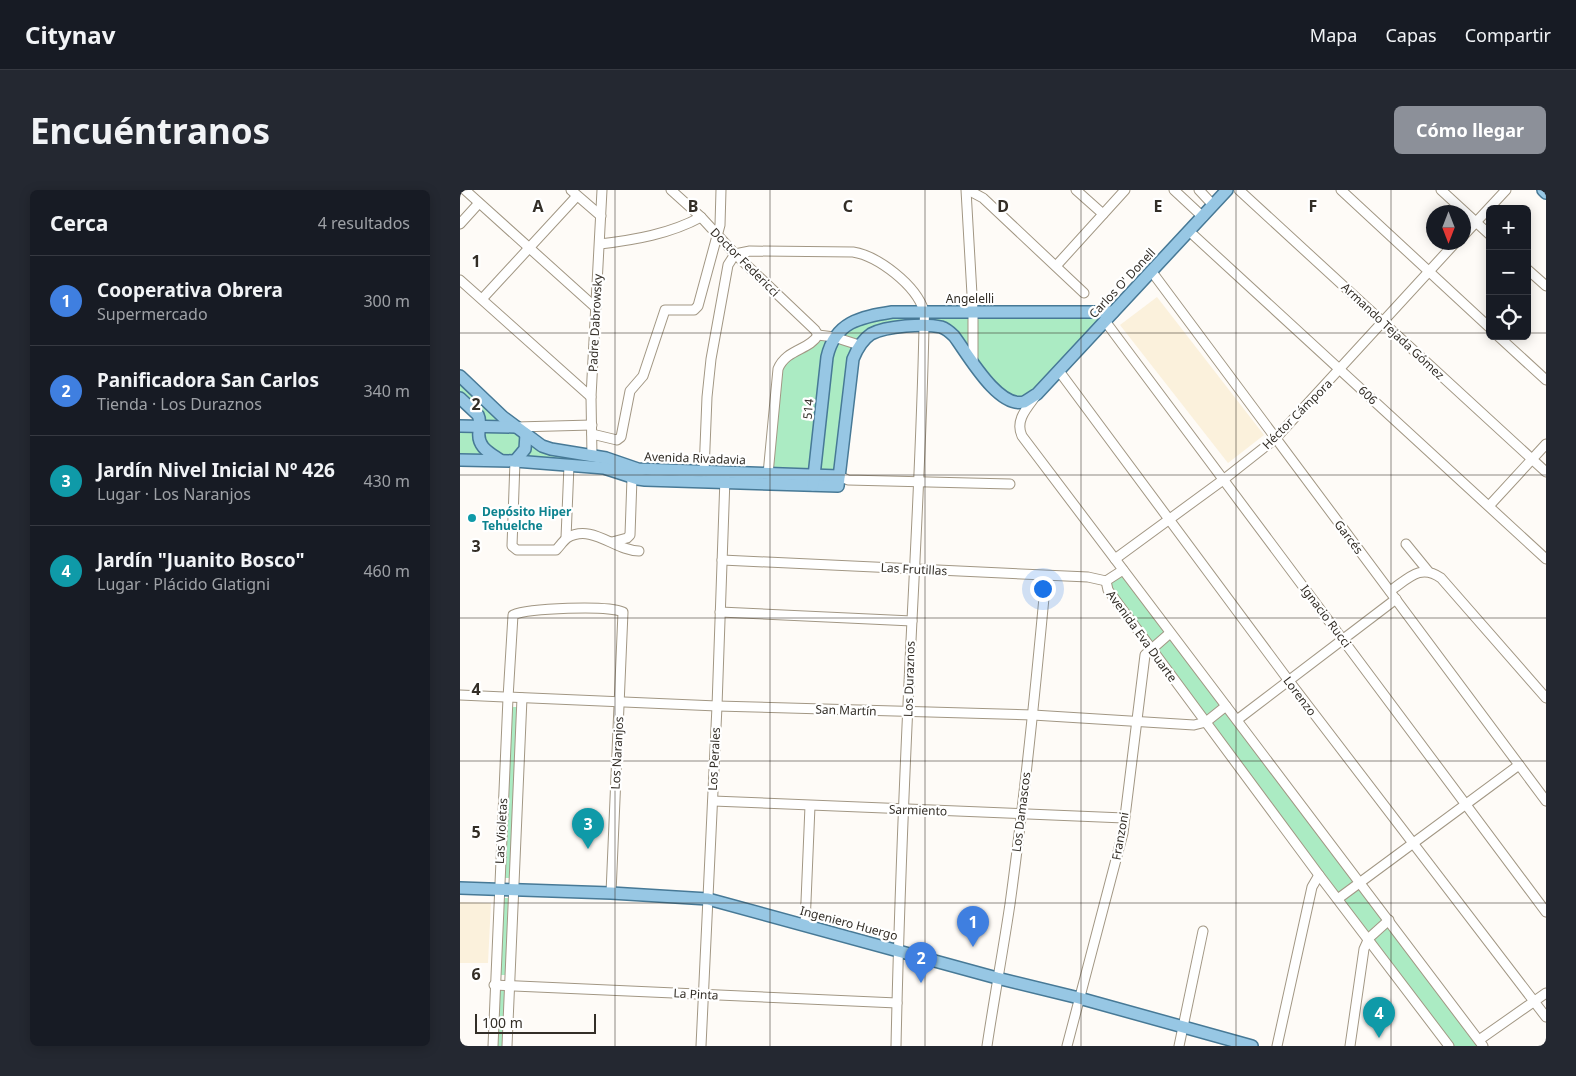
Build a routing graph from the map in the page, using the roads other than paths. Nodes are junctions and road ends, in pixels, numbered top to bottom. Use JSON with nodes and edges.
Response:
{"nodes":[{"id":1,"x":465,"y":190,"type":"edge"},
{"id":2,"x":602,"y":190,"type":"edge"},
{"id":3,"x":672,"y":190,"type":"edge"},
{"id":4,"x":721,"y":190,"type":"edge"},
{"id":5,"x":967,"y":190,"type":"edge"},
{"id":6,"x":1076,"y":190,"type":"edge"},
{"id":7,"x":1125,"y":190,"type":"edge"},
{"id":8,"x":1174,"y":190,"type":"edge"},
{"id":9,"x":1199,"y":190,"type":"edge"},
{"id":10,"x":1227,"y":190,"type":"edge"},
{"id":11,"x":1239,"y":190,"type":"edge"},
{"id":12,"x":1342,"y":190,"type":"edge"},
{"id":13,"x":1442,"y":190,"type":"edge"},
{"id":14,"x":1506,"y":190,"type":"edge"},
{"id":15,"x":1543,"y":190,"type":"edge"},
{"id":16,"x":574,"y":193,"type":"edge"},
{"id":17,"x":1546,"y":193,"type":"edge"},
{"id":18,"x":479,"y":203,"type":"junction"},
{"id":19,"x":1213,"y":205,"type":"junction"},
{"id":20,"x":1103,"y":214,"type":"junction"},
{"id":21,"x":601,"y":216,"type":"junction"},
{"id":22,"x":1203,"y":216,"type":"junction"},
{"id":23,"x":701,"y":217,"type":"junction"},
{"id":24,"x":1476,"y":222,"type":"junction"},
{"id":25,"x":460,"y":224,"type":"edge"},
{"id":26,"x":1471,"y":227,"type":"edge"},
{"id":27,"x":1189,"y":231,"type":"junction"},
{"id":28,"x":1486,"y":231,"type":"edge"},
{"id":29,"x":717,"y":235,"type":"junction"},
{"id":30,"x":600,"y":244,"type":"junction"},
{"id":31,"x":529,"y":249,"type":"junction"},
{"id":32,"x":1449,"y":250,"type":"edge"},
{"id":33,"x":735,"y":254,"type":"junction"},
{"id":34,"x":1056,"y":266,"type":"junction"},
{"id":35,"x":1152,"y":272,"type":"junction"},
{"id":36,"x":1429,"y":272,"type":"junction"},
{"id":37,"x":1531,"y":273,"type":"edge"},
{"id":38,"x":460,"y":280,"type":"edge"},
{"id":39,"x":1546,"y":286,"type":"edge"},
{"id":40,"x":1084,"y":293,"type":"dead end"},
{"id":41,"x":482,"y":300,"type":"junction"},
{"id":42,"x":595,"y":307,"type":"junction"},
{"id":43,"x":924,"y":312,"type":"junction"},
{"id":44,"x":973,"y":312,"type":"junction"},
{"id":45,"x":1114,"y":312,"type":"junction"},
{"id":46,"x":1105,"y":321,"type":"junction"},
{"id":47,"x":1384,"y":323,"type":"junction"},
{"id":48,"x":1486,"y":324,"type":"edge"},
{"id":49,"x":924,"y":327,"type":"junction"},
{"id":50,"x":818,"y":335,"type":"junction"},
{"id":51,"x":834,"y":337,"type":"junction"},
{"id":52,"x":1502,"y":340,"type":"edge"},
{"id":53,"x":859,"y":346,"type":"junction"},
{"id":54,"x":973,"y":361,"type":"junction"},
{"id":55,"x":1059,"y":370,"type":"junction"},
{"id":56,"x":1340,"y":370,"type":"junction"},
{"id":57,"x":460,"y":376,"type":"edge"},
{"id":58,"x":1546,"y":380,"type":"edge"},
{"id":59,"x":1037,"y":394,"type":"junction"},
{"id":60,"x":591,"y":397,"type":"junction"},
{"id":61,"x":460,"y":398,"type":"edge"},
{"id":62,"x":460,"y":426,"type":"edge"},
{"id":63,"x":479,"y":426,"type":"junction"},
{"id":64,"x":516,"y":427,"type":"junction"},
{"id":65,"x":592,"y":429,"type":"junction"},
{"id":66,"x":526,"y":434,"type":"junction"},
{"id":67,"x":1275,"y":439,"type":"junction"},
{"id":68,"x":1546,"y":444,"type":"edge"},
{"id":69,"x":817,"y":455,"type":"junction"},
{"id":70,"x":592,"y":456,"type":"junction"},
{"id":71,"x":1532,"y":459,"type":"junction"},
{"id":72,"x":460,"y":460,"type":"edge"},
{"id":73,"x":500,"y":460,"type":"junction"},
{"id":74,"x":515,"y":460,"type":"junction"},
{"id":75,"x":569,"y":466,"type":"junction"},
{"id":76,"x":704,"y":472,"type":"junction"},
{"id":77,"x":1546,"y":472,"type":"edge"},
{"id":78,"x":768,"y":474,"type":"junction"},
{"id":79,"x":795,"y":474,"type":"junction"},
{"id":80,"x":725,"y":477,"type":"junction"},
{"id":81,"x":632,"y":478,"type":"junction"},
{"id":82,"x":814,"y":480,"type":"junction"},
{"id":83,"x":1223,"y":480,"type":"junction"},
{"id":84,"x":842,"y":481,"type":"junction"},
{"id":85,"x":920,"y":482,"type":"junction"},
{"id":86,"x":1010,"y":484,"type":"dead end"},
{"id":87,"x":1489,"y":506,"type":"junction"},
{"id":88,"x":1169,"y":519,"type":"junction"},
{"id":89,"x":566,"y":538,"type":"junction"},
{"id":90,"x":612,"y":542,"type":"junction"},
{"id":91,"x":1406,"y":544,"type":"dead end"},
{"id":92,"x":639,"y":551,"type":"dead end"},
{"id":93,"x":1546,"y":558,"type":"edge"},
{"id":94,"x":1115,"y":559,"type":"junction"},
{"id":95,"x":722,"y":560,"type":"junction"},
{"id":96,"x":914,"y":569,"type":"junction"},
{"id":97,"x":1123,"y":570,"type":"junction"},
{"id":98,"x":1428,"y":571,"type":"junction"},
{"id":99,"x":1046,"y":576,"type":"junction"},
{"id":100,"x":1106,"y":581,"type":"junction"},
{"id":101,"x":1390,"y":591,"type":"junction"},
{"id":102,"x":1396,"y":599,"type":"junction"},
{"id":103,"x":720,"y":612,"type":"junction"},
{"id":104,"x":513,"y":616,"type":"joint"},
{"id":105,"x":912,"y":621,"type":"junction"},
{"id":106,"x":1170,"y":633,"type":"junction"},
{"id":107,"x":1344,"y":639,"type":"junction"},
{"id":108,"x":1151,"y":649,"type":"junction"},
{"id":109,"x":1289,"y":681,"type":"junction"},
{"id":110,"x":460,"y":695,"type":"edge"},
{"id":111,"x":508,"y":698,"type":"junction"},
{"id":112,"x":522,"y":698,"type":"junction"},
{"id":113,"x":1546,"y":698,"type":"edge"},
{"id":114,"x":619,"y":703,"type":"junction"},
{"id":115,"x":717,"y":706,"type":"junction"},
{"id":116,"x":1226,"y":706,"type":"junction"},
{"id":117,"x":908,"y":712,"type":"junction"},
{"id":118,"x":1033,"y":715,"type":"junction"},
{"id":119,"x":1237,"y":720,"type":"junction"},
{"id":120,"x":1137,"y":722,"type":"junction"},
{"id":121,"x":1206,"y":722,"type":"junction"},
{"id":122,"x":1519,"y":765,"type":"junction"},
{"id":123,"x":712,"y":801,"type":"junction"},
{"id":124,"x":1546,"y":801,"type":"edge"},
{"id":125,"x":1466,"y":804,"type":"junction"},
{"id":126,"x":810,"y":806,"type":"junction"},
{"id":127,"x":904,"y":809,"type":"junction"},
{"id":128,"x":1021,"y":813,"type":"junction"},
{"id":129,"x":1124,"y":818,"type":"junction"},
{"id":130,"x":1412,"y":844,"type":"junction"},
{"id":131,"x":1319,"y":875,"type":"junction"},
{"id":132,"x":1360,"y":882,"type":"junction"},
{"id":133,"x":460,"y":888,"type":"edge"},
{"id":134,"x":499,"y":889,"type":"junction"},
{"id":135,"x":514,"y":890,"type":"junction"},
{"id":136,"x":610,"y":893,"type":"junction"},
{"id":137,"x":1338,"y":898,"type":"junction"},
{"id":138,"x":708,"y":899,"type":"junction"},
{"id":139,"x":1546,"y":912,"type":"edge"},
{"id":140,"x":1389,"y":920,"type":"junction"},
{"id":141,"x":805,"y":925,"type":"junction"},
{"id":142,"x":1203,"y":931,"type":"dead end"},
{"id":143,"x":1368,"y":938,"type":"junction"},
{"id":144,"x":899,"y":951,"type":"junction"},
{"id":145,"x":998,"y":978,"type":"junction"},
{"id":146,"x":494,"y":985,"type":"junction"},
{"id":147,"x":510,"y":985,"type":"junction"},
{"id":148,"x":1546,"y":993,"type":"edge"},
{"id":149,"x":704,"y":994,"type":"junction"},
{"id":150,"x":1079,"y":998,"type":"junction"},
{"id":151,"x":1534,"y":1002,"type":"junction"},
{"id":152,"x":897,"y":1003,"type":"junction"},
{"id":153,"x":1546,"y":1018,"type":"edge"},
{"id":154,"x":1183,"y":1027,"type":"junction"},
{"id":155,"x":1481,"y":1043,"type":"edge"},
{"id":156,"x":493,"y":1046,"type":"edge"},
{"id":157,"x":508,"y":1046,"type":"edge"},
{"id":158,"x":701,"y":1046,"type":"edge"},
{"id":159,"x":896,"y":1046,"type":"edge"},
{"id":160,"x":987,"y":1046,"type":"edge"},
{"id":161,"x":1067,"y":1046,"type":"edge"},
{"id":162,"x":1179,"y":1046,"type":"edge"},
{"id":163,"x":1252,"y":1046,"type":"edge"},
{"id":164,"x":1277,"y":1046,"type":"edge"},
{"id":165,"x":1350,"y":1046,"type":"edge"},
{"id":166,"x":1449,"y":1046,"type":"edge"}],
"edges":[{"from":1,"to":18,"type":"street"},
{"from":2,"to":21,"type":"street","name":"Padre Dabrowsky"},
{"from":3,"to":23,"type":"street","name":"Doctor Federicci"},
{"from":4,"to":29,"type":"street"},
{"from":5,"to":34,"type":"street"},
{"from":5,"to":44,"type":"street"},
{"from":6,"to":20,"type":"street"},
{"from":7,"to":20,"type":"street"},
{"from":8,"to":22,"type":"street"},
{"from":9,"to":19,"type":"street"},
{"from":10,"to":19,"type":"main road","name":"Carlos O' Donell"},
{"from":11,"to":47,"type":"street","name":"Armando Tejada Gómez"},
{"from":12,"to":36,"type":"street"},
{"from":13,"to":24,"type":"street"},
{"from":14,"to":24,"type":"street"},
{"from":15,"to":17,"type":"main road"},
{"from":16,"to":21,"type":"street"},
{"from":16,"to":31,"type":"street"},
{"from":18,"to":25,"type":"street"},
{"from":18,"to":31,"type":"street"},
{"from":19,"to":22,"type":"main road","name":"Carlos O' Donell"},
{"from":20,"to":34,"type":"street"},
{"from":21,"to":30,"type":"street","name":"Padre Dabrowsky"},
{"from":22,"to":27,"type":"main road","name":"Carlos O' Donell"},
{"from":23,"to":29,"type":"street","name":"Doctor Federicci"},
{"from":23,"to":30,"type":"street"},
{"from":24,"to":26,"type":"street"},
{"from":24,"to":28,"type":"street"},
{"from":27,"to":35,"type":"main road","name":"Carlos O' Donell"},
{"from":27,"to":56,"type":"street","name":"606"},
{"from":29,"to":33,"type":"street","name":"Doctor Federicci"},
{"from":29,"to":65,"type":"street"},
{"from":30,"to":42,"type":"street","name":"Padre Dabrowsky"},
{"from":31,"to":41,"type":"street"},
{"from":31,"to":42,"type":"street"},
{"from":32,"to":36,"type":"street","name":"Héctor Cámpora"},
{"from":33,"to":43,"type":"street"},
{"from":33,"to":50,"type":"street","name":"Doctor Federicci"},
{"from":33,"to":76,"type":"street"},
{"from":34,"to":40,"type":"street"},
{"from":35,"to":45,"type":"main road","name":"Carlos O' Donell"},
{"from":35,"to":67,"type":"street","name":"Garcés"},
{"from":36,"to":47,"type":"street","name":"Héctor Cámpora"},
{"from":36,"to":48,"type":"street"},
{"from":37,"to":39,"type":"street"},
{"from":38,"to":41,"type":"street"},
{"from":41,"to":60,"type":"street"},
{"from":42,"to":60,"type":"street","name":"Padre Dabrowsky"},
{"from":43,"to":44,"type":"main road","name":"Angelelli"},
{"from":43,"to":49,"type":"street","name":"Los Duraznos"},
{"from":43,"to":51,"type":"main road","name":"Angelelli"},
{"from":44,"to":45,"type":"main road","name":"Angelelli"},
{"from":44,"to":54,"type":"street"},
{"from":45,"to":46,"type":"main road","name":"Carlos O' Donell"},
{"from":46,"to":55,"type":"main road","name":"Carlos O' Donell"},
{"from":46,"to":83,"type":"street","name":"Ignacio Rucci"},
{"from":47,"to":56,"type":"street","name":"Héctor Cámpora"},
{"from":47,"to":71,"type":"street","name":"Armando Tejada Gómez"},
{"from":49,"to":53,"type":"main road"},
{"from":49,"to":54,"type":"main road"},
{"from":49,"to":85,"type":"street","name":"Los Duraznos"},
{"from":50,"to":51,"type":"street"},
{"from":50,"to":78,"type":"street"},
{"from":51,"to":53,"type":"street"},
{"from":51,"to":69,"type":"main road","name":"514"},
{"from":52,"to":58,"type":"street"},
{"from":53,"to":84,"type":"main road"},
{"from":54,"to":59,"type":"main road"},
{"from":55,"to":59,"type":"main road","name":"Carlos O' Donell"},
{"from":55,"to":88,"type":"street","name":"Lorenzo"},
{"from":56,"to":67,"type":"street","name":"Héctor Cámpora"},
{"from":56,"to":87,"type":"street","name":"606"},
{"from":57,"to":64,"type":"main road","name":"Avenida Rivadavia"},
{"from":59,"to":94,"type":"street"},
{"from":60,"to":65,"type":"street","name":"Padre Dabrowsky"},
{"from":61,"to":63,"type":"main road"},
{"from":62,"to":63,"type":"main road"},
{"from":63,"to":64,"type":"main road"},
{"from":63,"to":73,"type":"main road"},
{"from":64,"to":65,"type":"street"},
{"from":64,"to":66,"type":"main road","name":"Avenida Rivadavia"},
{"from":65,"to":70,"type":"street","name":"Padre Dabrowsky"},
{"from":66,"to":70,"type":"main road","name":"Avenida Rivadavia"},
{"from":66,"to":74,"type":"main road"},
{"from":67,"to":83,"type":"street","name":"Héctor Cámpora"},
{"from":67,"to":101,"type":"street","name":"Garcés"},
{"from":68,"to":71,"type":"street"},
{"from":69,"to":79,"type":"main road"},
{"from":69,"to":82,"type":"main road","name":"514"},
{"from":70,"to":76,"type":"main road","name":"Avenida Rivadavia"},
{"from":71,"to":77,"type":"street","name":"Armando Tejada Gómez"},
{"from":71,"to":87,"type":"street"},
{"from":72,"to":73,"type":"main road","name":"Avenida Rivadavia"},
{"from":73,"to":74,"type":"main road","name":"Avenida Rivadavia"},
{"from":74,"to":75,"type":"main road","name":"Avenida Rivadavia"},
{"from":74,"to":89,"type":"street"},
{"from":75,"to":81,"type":"main road","name":"Avenida Rivadavia"},
{"from":75,"to":89,"type":"street"},
{"from":76,"to":80,"type":"main road","name":"Avenida Rivadavia"},
{"from":78,"to":79,"type":"main road","name":"Avenida Rivadavia"},
{"from":78,"to":80,"type":"main road","name":"Avenida Rivadavia"},
{"from":79,"to":82,"type":"main road","name":"Avenida Rivadavia"},
{"from":80,"to":81,"type":"main road","name":"Avenida Rivadavia"},
{"from":80,"to":82,"type":"main road","name":"Avenida Rivadavia"},
{"from":80,"to":95,"type":"street","name":"Los Perales"},
{"from":81,"to":90,"type":"street"},
{"from":82,"to":84,"type":"main road","name":"Avenida Rivadavia"},
{"from":83,"to":88,"type":"street","name":"Héctor Cámpora"},
{"from":83,"to":107,"type":"street","name":"Ignacio Rucci"},
{"from":84,"to":85,"type":"street","name":"Avenida Rivadavia"},
{"from":85,"to":86,"type":"street","name":"Avenida Rivadavia"},
{"from":85,"to":96,"type":"street","name":"Los Duraznos"},
{"from":87,"to":93,"type":"street","name":"606"},
{"from":88,"to":94,"type":"street","name":"Héctor Cámpora"},
{"from":88,"to":109,"type":"street","name":"Lorenzo"},
{"from":89,"to":90,"type":"street"},
{"from":90,"to":92,"type":"street"},
{"from":91,"to":98,"type":"street"},
{"from":94,"to":97,"type":"street"},
{"from":95,"to":96,"type":"street","name":"Las Frutillas"},
{"from":95,"to":103,"type":"street","name":"Los Perales"},
{"from":96,"to":99,"type":"street","name":"Las Frutillas"},
{"from":96,"to":105,"type":"street","name":"Los Duraznos"},
{"from":97,"to":100,"type":"street","name":"Avenida Eva Duarte"},
{"from":97,"to":106,"type":"street","name":"Avenida Eva Duarte"},
{"from":98,"to":101,"type":"street"},
{"from":98,"to":113,"type":"street"},
{"from":99,"to":100,"type":"street","name":"Las Frutillas"},
{"from":99,"to":118,"type":"street","name":"Los Damascos"},
{"from":100,"to":108,"type":"street","name":"Avenida Eva Duarte"},
{"from":101,"to":102,"type":"street","name":"Garcés"},
{"from":102,"to":107,"type":"street"},
{"from":102,"to":122,"type":"street","name":"Garcés"},
{"from":103,"to":105,"type":"street"},
{"from":103,"to":115,"type":"street","name":"Los Perales"},
{"from":104,"to":111,"type":"street","name":"Las Violetas"},
{"from":104,"to":114,"type":"street","name":"Los Naranjos"},
{"from":105,"to":117,"type":"street","name":"Los Duraznos"},
{"from":106,"to":108,"type":"street","name":"Franzoni"},
{"from":106,"to":116,"type":"street","name":"Avenida Eva Duarte"},
{"from":107,"to":109,"type":"street"},
{"from":107,"to":125,"type":"street","name":"Ignacio Rucci"},
{"from":108,"to":120,"type":"street","name":"Franzoni"},
{"from":108,"to":121,"type":"street","name":"Avenida Eva Duarte"},
{"from":109,"to":119,"type":"street"},
{"from":109,"to":130,"type":"street","name":"Lorenzo"},
{"from":110,"to":111,"type":"street","name":"San Martín"},
{"from":111,"to":112,"type":"street","name":"San Martín"},
{"from":111,"to":134,"type":"street","name":"Las Violetas"},
{"from":112,"to":114,"type":"street","name":"San Martín"},
{"from":112,"to":135,"type":"street","name":"Las Violetas"},
{"from":114,"to":115,"type":"street","name":"San Martín"},
{"from":114,"to":136,"type":"street","name":"Los Naranjos"},
{"from":115,"to":117,"type":"street","name":"San Martín"},
{"from":115,"to":123,"type":"street","name":"Los Perales"},
{"from":116,"to":119,"type":"street","name":"Avenida Eva Duarte"},
{"from":116,"to":121,"type":"street"},
{"from":117,"to":118,"type":"street","name":"San Martín"},
{"from":117,"to":127,"type":"street","name":"Los Duraznos"},
{"from":118,"to":120,"type":"street","name":"San Martín"},
{"from":118,"to":128,"type":"street","name":"Los Damascos"},
{"from":119,"to":132,"type":"street","name":"Avenida Eva Duarte"},
{"from":120,"to":121,"type":"street","name":"San Martín"},
{"from":120,"to":129,"type":"street","name":"Franzoni"},
{"from":121,"to":131,"type":"street","name":"Avenida Eva Duarte"},
{"from":122,"to":124,"type":"street","name":"Garcés"},
{"from":122,"to":125,"type":"street"},
{"from":123,"to":126,"type":"street","name":"Sarmiento"},
{"from":123,"to":138,"type":"street","name":"Los Perales"},
{"from":125,"to":130,"type":"street"},
{"from":125,"to":139,"type":"street","name":"Ignacio Rucci"},
{"from":126,"to":127,"type":"street","name":"Sarmiento"},
{"from":126,"to":141,"type":"street"},
{"from":127,"to":128,"type":"street","name":"Sarmiento"},
{"from":127,"to":144,"type":"street","name":"Los Duraznos"},
{"from":128,"to":129,"type":"street","name":"Sarmiento"},
{"from":128,"to":145,"type":"street","name":"Los Damascos"},
{"from":129,"to":150,"type":"street","name":"Franzoni"},
{"from":130,"to":132,"type":"street"},
{"from":130,"to":151,"type":"street","name":"Lorenzo"},
{"from":131,"to":137,"type":"street","name":"Avenida Eva Duarte"},
{"from":131,"to":164,"type":"street"},
{"from":132,"to":137,"type":"street"},
{"from":132,"to":140,"type":"street","name":"Avenida Eva Duarte"},
{"from":133,"to":134,"type":"main road","name":"Ingeniero Huergo"},
{"from":134,"to":135,"type":"main road","name":"Ingeniero Huergo"},
{"from":134,"to":146,"type":"street","name":"Las Violetas"},
{"from":135,"to":136,"type":"main road","name":"Ingeniero Huergo"},
{"from":135,"to":147,"type":"street","name":"Las Violetas"},
{"from":136,"to":138,"type":"main road","name":"Ingeniero Huergo"},
{"from":137,"to":143,"type":"street","name":"Avenida Eva Duarte"},
{"from":138,"to":141,"type":"main road","name":"Ingeniero Huergo"},
{"from":138,"to":149,"type":"street","name":"Los Perales"},
{"from":140,"to":143,"type":"street"},
{"from":140,"to":155,"type":"street","name":"Avenida Eva Duarte"},
{"from":141,"to":144,"type":"main road","name":"Ingeniero Huergo"},
{"from":142,"to":154,"type":"street"},
{"from":143,"to":165,"type":"street"},
{"from":143,"to":166,"type":"street","name":"Avenida Eva Duarte"},
{"from":144,"to":145,"type":"main road","name":"Ingeniero Huergo"},
{"from":144,"to":152,"type":"street","name":"Los Duraznos"},
{"from":145,"to":150,"type":"main road","name":"Ingeniero Huergo"},
{"from":145,"to":160,"type":"street","name":"Los Damascos"},
{"from":146,"to":147,"type":"street","name":"La Pinta"},
{"from":146,"to":156,"type":"street","name":"Las Violetas"},
{"from":147,"to":149,"type":"street","name":"La Pinta"},
{"from":147,"to":157,"type":"street","name":"Las Violetas"},
{"from":148,"to":151,"type":"street"},
{"from":149,"to":152,"type":"street","name":"La Pinta"},
{"from":149,"to":158,"type":"street","name":"Los Perales"},
{"from":150,"to":154,"type":"main road","name":"Ingeniero Huergo"},
{"from":150,"to":161,"type":"street","name":"Franzoni"},
{"from":151,"to":153,"type":"street","name":"Lorenzo"},
{"from":151,"to":155,"type":"street"},
{"from":152,"to":159,"type":"street","name":"Los Duraznos"},
{"from":154,"to":162,"type":"street"},
{"from":154,"to":163,"type":"main road","name":"Ingeniero Huergo"}]}
